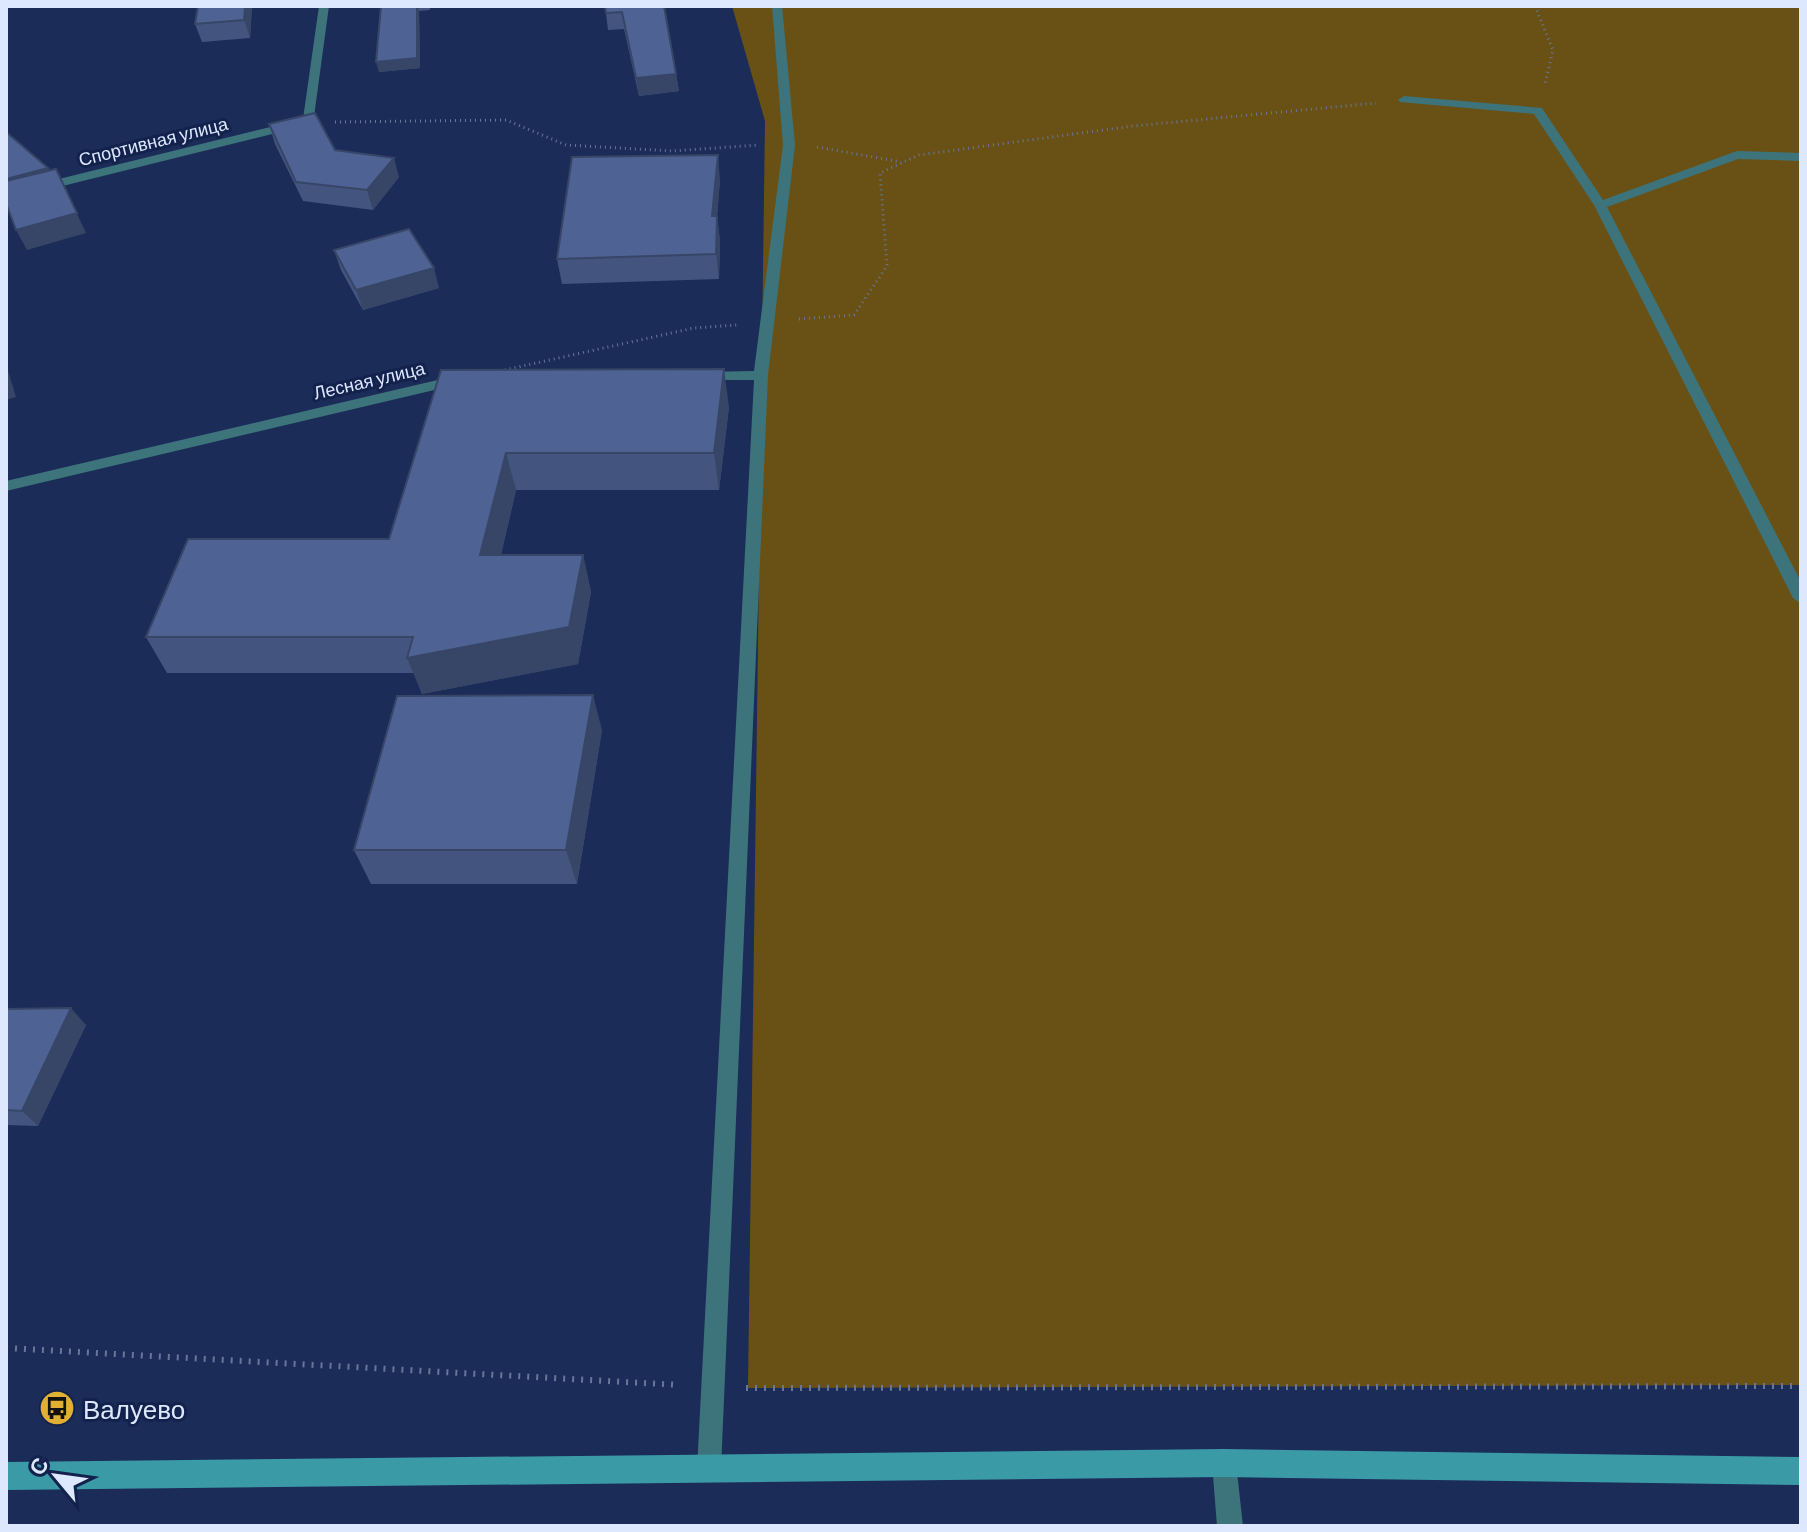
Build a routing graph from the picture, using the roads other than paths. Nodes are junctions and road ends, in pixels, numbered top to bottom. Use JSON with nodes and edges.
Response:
{"nodes":[{"id":1,"x":324,"y":6,"type":"edge"},
{"id":2,"x":777,"y":6,"type":"edge"},
{"id":3,"x":1404,"y":100,"type":"road end"},
{"id":4,"x":1801,"y":157,"type":"edge"},
{"id":5,"x":6,"y":196,"type":"edge"},
{"id":6,"x":1600,"y":205,"type":"junction"},
{"id":7,"x":761,"y":375,"type":"junction"},
{"id":8,"x":682,"y":377,"type":"edge"},
{"id":9,"x":468,"y":380,"type":"edge"},
{"id":10,"x":6,"y":486,"type":"edge"},
{"id":11,"x":1801,"y":598,"type":"edge"},
{"id":12,"x":1224,"y":1463,"type":"junction"},
{"id":13,"x":709,"y":1469,"type":"junction"},
{"id":14,"x":1801,"y":1471,"type":"edge"},
{"id":15,"x":6,"y":1476,"type":"edge"},
{"id":16,"x":1230,"y":1526,"type":"edge"}],
"edges":[{"from":1,"to":5,"type":"lane","name":"Спортивная улица"},
{"from":2,"to":7,"type":"lane"},
{"from":3,"to":6,"type":"lane"},
{"from":4,"to":6,"type":"lane"},
{"from":6,"to":11,"type":"lane"},
{"from":7,"to":8,"type":"lane"},
{"from":7,"to":13,"type":"lane"},
{"from":9,"to":10,"type":"lane","name":"Лесная улица"},
{"from":12,"to":13,"type":"street"},
{"from":12,"to":14,"type":"street"},
{"from":12,"to":16,"type":"lane"},
{"from":13,"to":15,"type":"street"}]}
